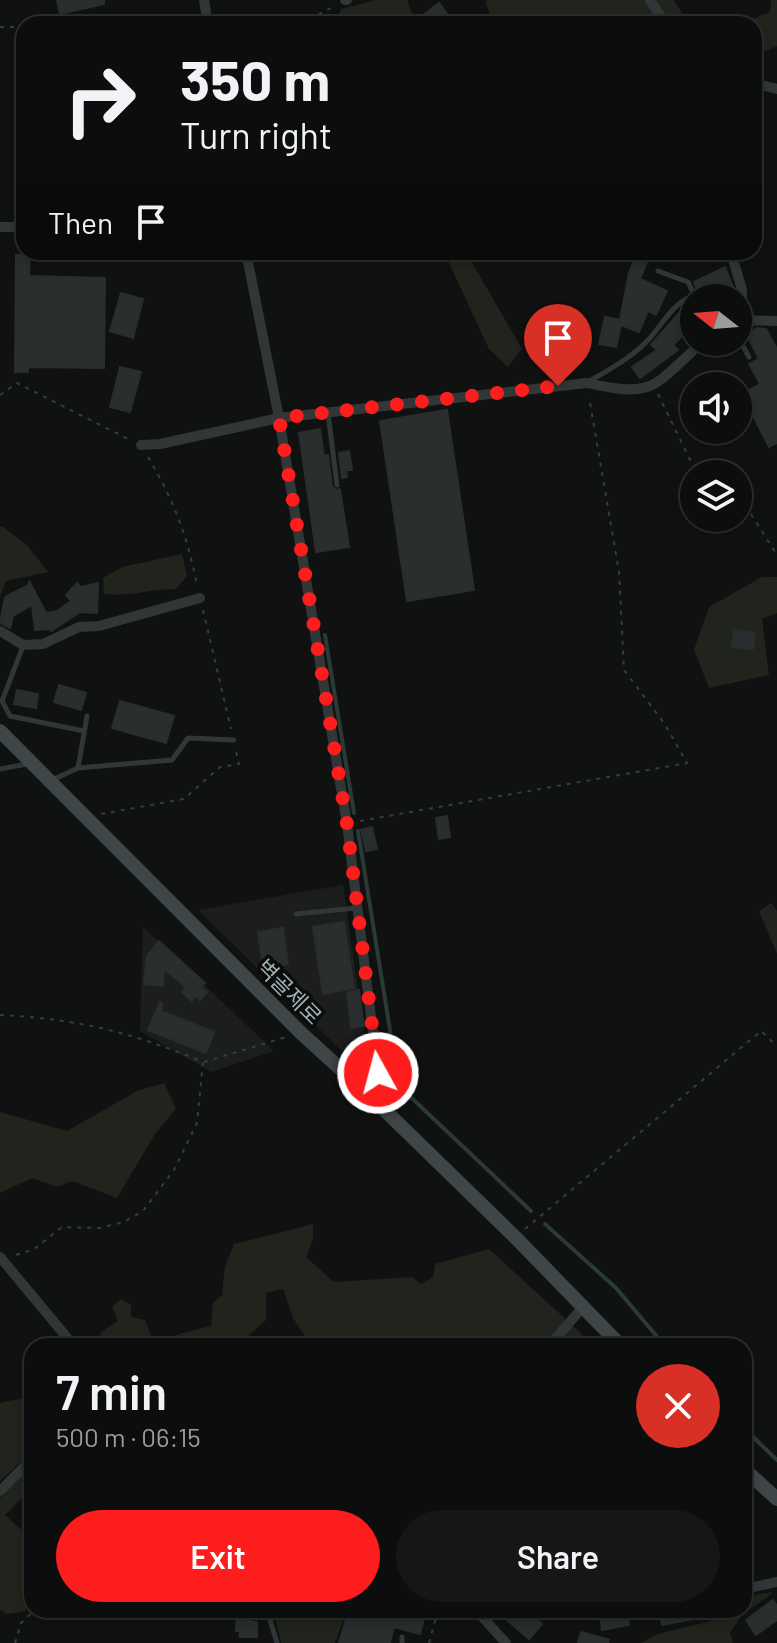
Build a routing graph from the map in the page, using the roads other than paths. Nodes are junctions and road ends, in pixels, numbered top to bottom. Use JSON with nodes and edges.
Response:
{"nodes":[{"id":1,"x":248,"y":260,"type":"edge"},
{"id":2,"x":733,"y":260,"type":"edge"},
{"id":3,"x":658,"y":271,"type":"dead end"},
{"id":4,"x":689,"y":284,"type":"edge"},
{"id":5,"x":740,"y":284,"type":"edge"},
{"id":6,"x":680,"y":301,"type":"edge"},
{"id":7,"x":752,"y":321,"type":"edge"},
{"id":8,"x":777,"y":321,"type":"edge"},
{"id":9,"x":687,"y":356,"type":"edge"},
{"id":10,"x":587,"y":383,"type":"junction"},
{"id":11,"x":328,"y":412,"type":"junction"},
{"id":12,"x":279,"y":418,"type":"junction"},
{"id":13,"x":141,"y":445,"type":"dead end"},
{"id":14,"x":337,"y":485,"type":"dead end"},
{"id":15,"x":200,"y":598,"type":"dead end"},
{"id":16,"x":0,"y":631,"type":"edge"},
{"id":17,"x":23,"y":645,"type":"junction"},
{"id":18,"x":87,"y":716,"type":"dead end"},
{"id":19,"x":0,"y":731,"type":"edge"},
{"id":20,"x":84,"y":731,"type":"junction"},
{"id":21,"x":234,"y":740,"type":"dead end"},
{"id":22,"x":32,"y":763,"type":"junction"},
{"id":23,"x":78,"y":768,"type":"junction"},
{"id":24,"x":0,"y":769,"type":"edge"},
{"id":25,"x":49,"y":781,"type":"junction"},
{"id":26,"x":357,"y":908,"type":"junction"},
{"id":27,"x":296,"y":914,"type":"dead end"},
{"id":28,"x":366,"y":1092,"type":"junction"},
{"id":29,"x":1,"y":1258,"type":"edge"},
{"id":30,"x":583,"y":1307,"type":"junction"},
{"id":31,"x":67,"y":1338,"type":"edge"},
{"id":32,"x":556,"y":1338,"type":"edge"},
{"id":33,"x":613,"y":1338,"type":"edge"},
{"id":34,"x":24,"y":1467,"type":"edge"},
{"id":35,"x":752,"y":1476,"type":"edge"},
{"id":36,"x":0,"y":1491,"type":"edge"},
{"id":37,"x":777,"y":1499,"type":"edge"},
{"id":38,"x":777,"y":1582,"type":"edge"},
{"id":39,"x":752,"y":1587,"type":"edge"},
{"id":40,"x":269,"y":1618,"type":"edge"},
{"id":41,"x":483,"y":1618,"type":"edge"},
{"id":42,"x":277,"y":1643,"type":"edge"},
{"id":43,"x":506,"y":1643,"type":"edge"}],
"edges":[{"from":1,"to":12,"type":"street"},
{"from":2,"to":5,"type":"street"},
{"from":3,"to":4,"type":"lane"},
{"from":6,"to":10,"type":"lane"},
{"from":7,"to":8,"type":"street"},
{"from":9,"to":10,"type":"street"},
{"from":10,"to":11,"type":"street"},
{"from":11,"to":12,"type":"street"},
{"from":11,"to":14,"type":"lane"},
{"from":12,"to":13,"type":"street"},
{"from":12,"to":26,"type":"street"},
{"from":15,"to":17,"type":"street"},
{"from":16,"to":17,"type":"street"},
{"from":17,"to":20,"type":"lane"},
{"from":18,"to":20,"type":"lane"},
{"from":19,"to":22,"type":"street","name":"벽골제로"},
{"from":20,"to":23,"type":"lane"},
{"from":21,"to":23,"type":"lane"},
{"from":22,"to":24,"type":"lane"},
{"from":22,"to":25,"type":"street","name":"벽골제로"},
{"from":23,"to":25,"type":"lane"},
{"from":25,"to":28,"type":"street","name":"벽골제로"},
{"from":26,"to":27,"type":"lane"},
{"from":26,"to":28,"type":"street"},
{"from":28,"to":30,"type":"street","name":"벽골제로"},
{"from":29,"to":31,"type":"street"},
{"from":30,"to":32,"type":"street"},
{"from":30,"to":33,"type":"street","name":"벽골제로"},
{"from":34,"to":36,"type":"street"},
{"from":35,"to":37,"type":"street"},
{"from":38,"to":39,"type":"street"},
{"from":40,"to":42,"type":"lane"},
{"from":41,"to":43,"type":"street"}]}
